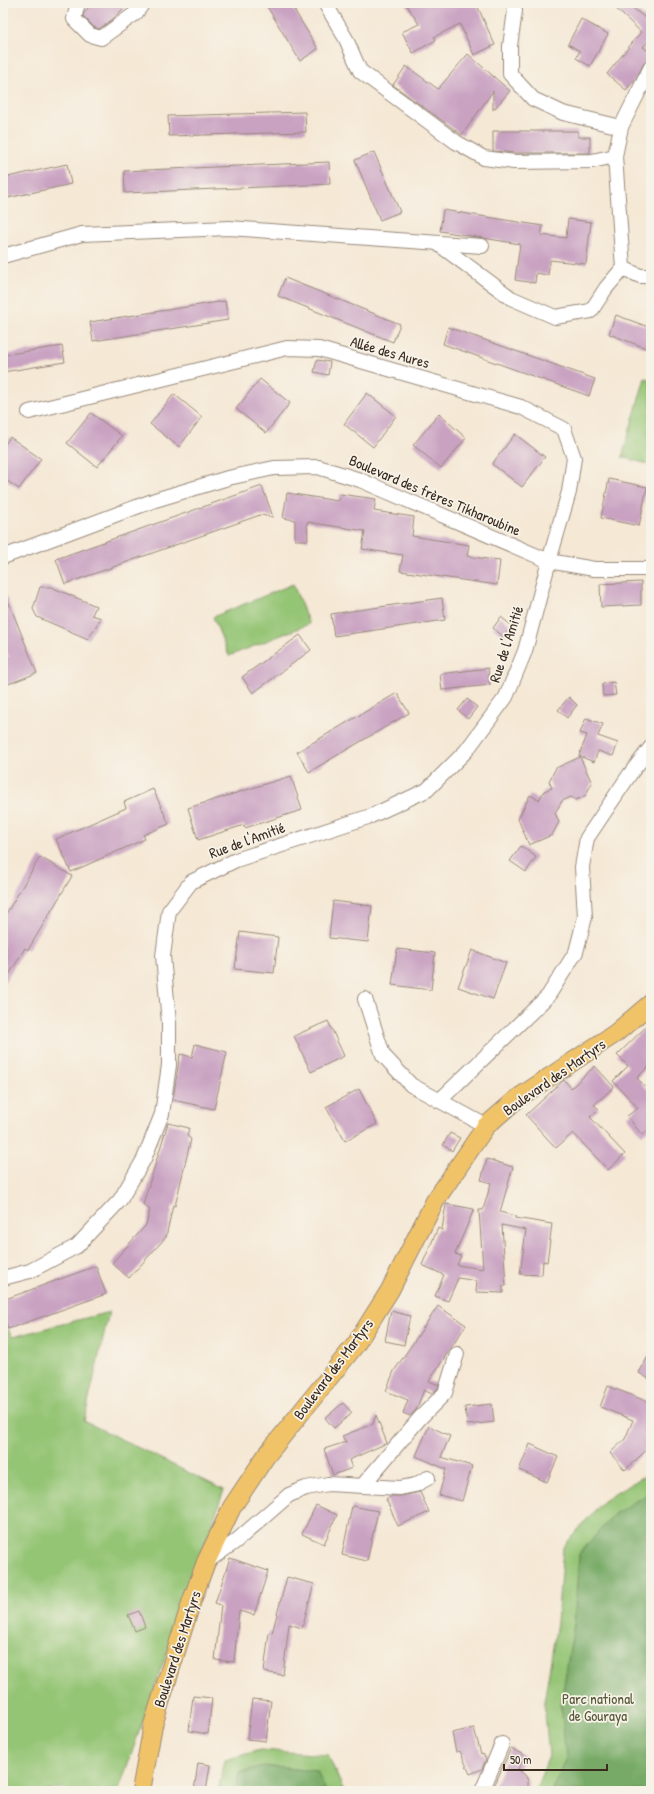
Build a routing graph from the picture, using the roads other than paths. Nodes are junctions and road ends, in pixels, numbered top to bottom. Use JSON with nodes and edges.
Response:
{"nodes":[{"id":1,"x":78,"y":3,"type":"edge"},
{"id":2,"x":143,"y":3,"type":"edge"},
{"id":3,"x":325,"y":3,"type":"edge"},
{"id":4,"x":514,"y":3,"type":"edge"},
{"id":5,"x":651,"y":67,"type":"edge"},
{"id":6,"x":621,"y":127,"type":"junction"},
{"id":7,"x":615,"y":156,"type":"junction"},
{"id":8,"x":437,"y":242,"type":"junction"},
{"id":9,"x":482,"y":246,"type":"dead end"},
{"id":10,"x":3,"y":256,"type":"edge"},
{"id":11,"x":623,"y":268,"type":"junction"},
{"id":12,"x":651,"y":276,"type":"edge"},
{"id":13,"x":29,"y":412,"type":"dead end"},
{"id":14,"x":3,"y":557,"type":"edge"},
{"id":15,"x":548,"y":561,"type":"junction"},
{"id":16,"x":651,"y":569,"type":"edge"},
{"id":17,"x":651,"y":748,"type":"edge"},
{"id":18,"x":365,"y":1000,"type":"dead end"},
{"id":19,"x":651,"y":1003,"type":"edge"},
{"id":20,"x":439,"y":1101,"type":"junction"},
{"id":21,"x":486,"y":1126,"type":"junction"},
{"id":22,"x":3,"y":1278,"type":"edge"},
{"id":23,"x":457,"y":1354,"type":"dead end"},
{"id":24,"x":428,"y":1478,"type":"dead end"},
{"id":25,"x":363,"y":1485,"type":"junction"},
{"id":26,"x":206,"y":1562,"type":"junction"},
{"id":27,"x":502,"y":1744,"type":"dead end"},
{"id":28,"x":140,"y":1791,"type":"edge"},
{"id":29,"x":482,"y":1791,"type":"edge"}],
"edges":[{"from":1,"to":2,"type":"street"},
{"from":3,"to":7,"type":"street"},
{"from":4,"to":6,"type":"street"},
{"from":5,"to":6,"type":"street"},
{"from":6,"to":7,"type":"street"},
{"from":7,"to":11,"type":"street"},
{"from":8,"to":9,"type":"street"},
{"from":8,"to":10,"type":"street"},
{"from":8,"to":11,"type":"street"},
{"from":11,"to":12,"type":"street"},
{"from":13,"to":15,"type":"street","name":"Allée des Aures"},
{"from":14,"to":15,"type":"street","name":"Boulevard des frères Tikharoubine"},
{"from":15,"to":16,"type":"street","name":"Boulevard des frères Tikharoubine"},
{"from":15,"to":22,"type":"street","name":"Rue de l'Amitié"},
{"from":17,"to":20,"type":"street"},
{"from":18,"to":20,"type":"street"},
{"from":19,"to":21,"type":"main road","name":"Boulevard des Martyrs"},
{"from":20,"to":21,"type":"street"},
{"from":21,"to":26,"type":"main road","name":"Boulevard des Martyrs"},
{"from":23,"to":25,"type":"street"},
{"from":24,"to":25,"type":"street"},
{"from":25,"to":26,"type":"street"},
{"from":26,"to":28,"type":"main road","name":"Boulevard des Martyrs"},
{"from":27,"to":29,"type":"street"}]}
